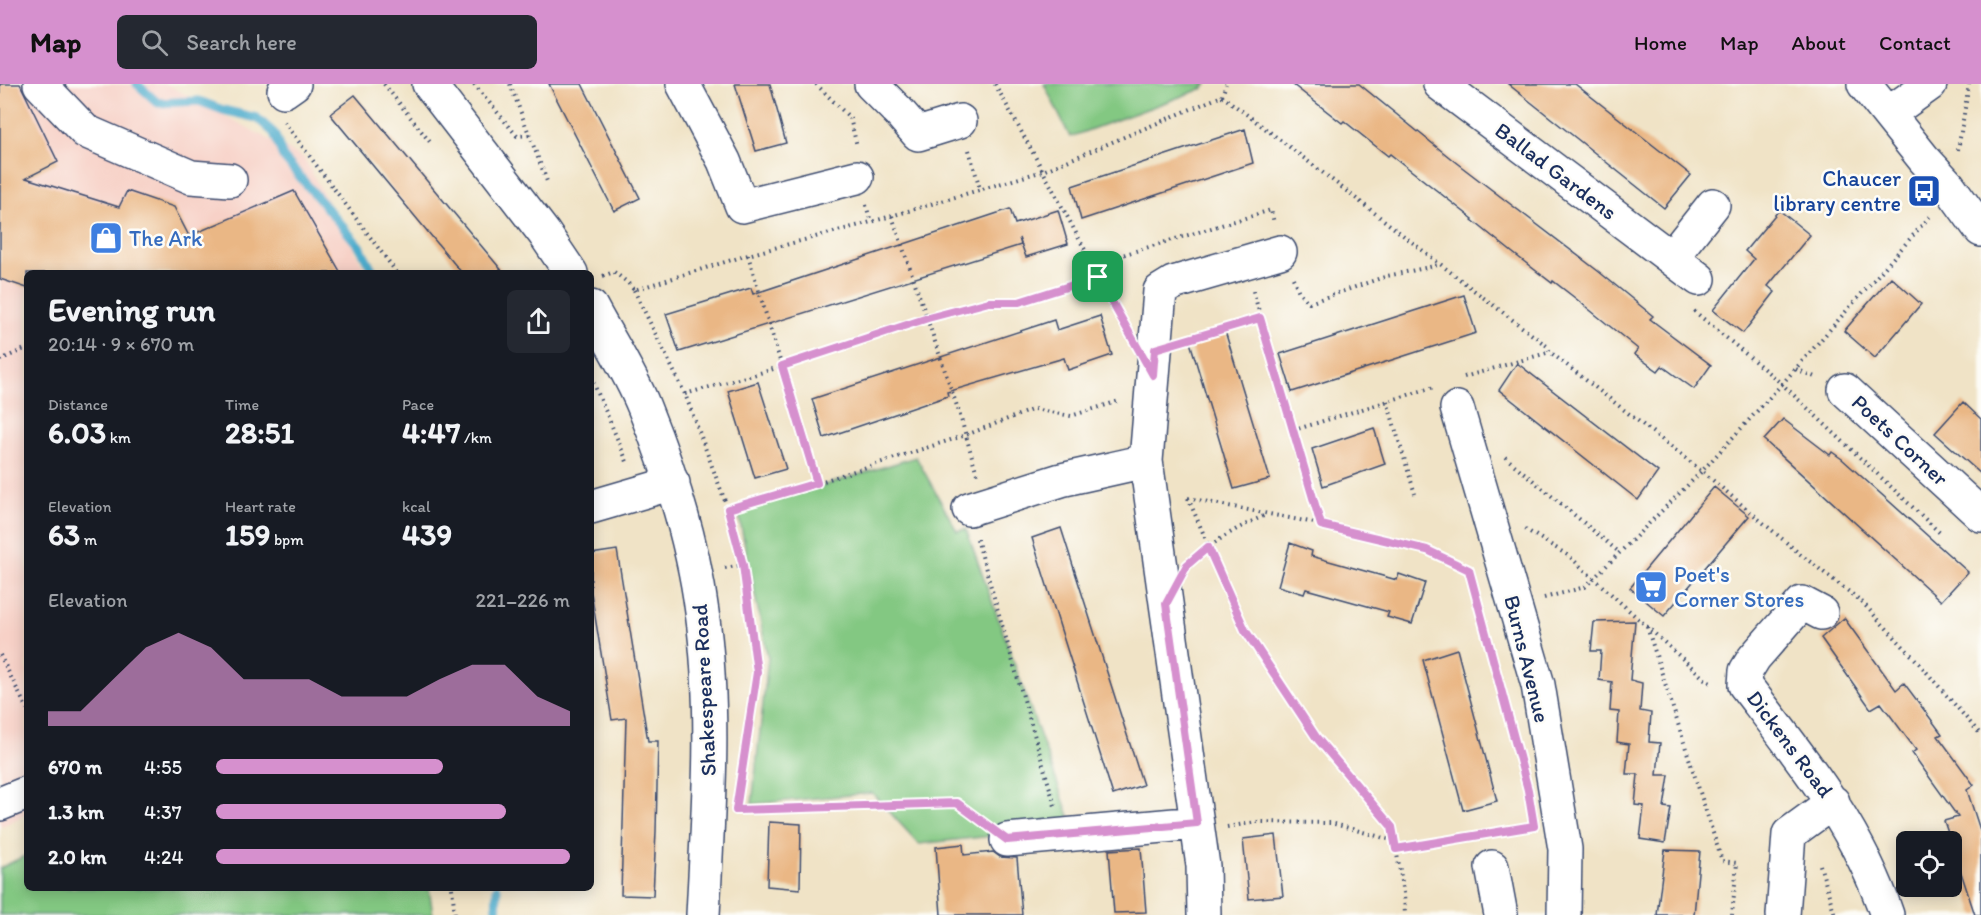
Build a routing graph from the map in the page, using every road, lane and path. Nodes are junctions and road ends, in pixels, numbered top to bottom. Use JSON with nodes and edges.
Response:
{"nodes":[{"id":1,"x":40,"y":84,"type":"edge"},
{"id":2,"x":429,"y":84,"type":"edge"},
{"id":3,"x":474,"y":84,"type":"edge"},
{"id":4,"x":510,"y":84,"type":"edge"},
{"id":5,"x":683,"y":84,"type":"edge"},
{"id":6,"x":816,"y":84,"type":"edge"},
{"id":7,"x":871,"y":84,"type":"edge"},
{"id":8,"x":995,"y":84,"type":"edge"},
{"id":9,"x":1226,"y":84,"type":"edge"},
{"id":10,"x":1440,"y":84,"type":"edge"},
{"id":11,"x":1864,"y":84,"type":"edge"},
{"id":12,"x":1930,"y":84,"type":"edge"},
{"id":13,"x":1969,"y":84,"type":"edge"},
{"id":14,"x":1222,"y":96,"type":"junction"},
{"id":15,"x":287,"y":99,"type":"edge"},
{"id":16,"x":1888,"y":114,"type":"junction"},
{"id":17,"x":960,"y":121,"type":"joint"},
{"id":18,"x":530,"y":135,"type":"junction"},
{"id":19,"x":1043,"y":171,"type":"junction"},
{"id":20,"x":857,"y":177,"type":"joint"},
{"id":21,"x":230,"y":180,"type":"dead end"},
{"id":22,"x":1944,"y":181,"type":"junction"},
{"id":23,"x":980,"y":189,"type":"junction"},
{"id":24,"x":552,"y":193,"type":"dead end"},
{"id":25,"x":1713,"y":205,"type":"dead end"},
{"id":26,"x":1271,"y":210,"type":"dead end"},
{"id":27,"x":892,"y":216,"type":"junction"},
{"id":28,"x":1981,"y":230,"type":"edge"},
{"id":29,"x":1280,"y":252,"type":"dead end"},
{"id":30,"x":748,"y":255,"type":"junction"},
{"id":31,"x":1671,"y":258,"type":"junction"},
{"id":32,"x":1245,"y":263,"type":"junction"},
{"id":33,"x":1439,"y":265,"type":"junction"},
{"id":34,"x":395,"y":270,"type":"edge"},
{"id":35,"x":569,"y":270,"type":"edge"},
{"id":36,"x":614,"y":272,"type":"dead end"},
{"id":37,"x":1098,"y":277,"type":"junction"},
{"id":38,"x":1699,"y":279,"type":"joint"},
{"id":39,"x":634,"y":290,"type":"junction"},
{"id":40,"x":1310,"y":303,"type":"dead end"},
{"id":41,"x":594,"y":313,"type":"edge"},
{"id":42,"x":928,"y":318,"type":"junction"},
{"id":43,"x":1260,"y":318,"type":"junction"},
{"id":44,"x":1126,"y":326,"type":"dead end"},
{"id":45,"x":24,"y":349,"type":"edge"},
{"id":46,"x":1155,"y":349,"type":"junction"},
{"id":47,"x":1550,"y":352,"type":"junction"},
{"id":48,"x":0,"y":360,"type":"edge"},
{"id":49,"x":782,"y":366,"type":"junction"},
{"id":50,"x":594,"y":384,"type":"edge"},
{"id":51,"x":1782,"y":384,"type":"junction"},
{"id":52,"x":1453,"y":390,"type":"junction"},
{"id":53,"x":1845,"y":390,"type":"dead end"},
{"id":54,"x":1151,"y":392,"type":"junction"},
{"id":55,"x":685,"y":394,"type":"junction"},
{"id":56,"x":1387,"y":401,"type":"junction"},
{"id":57,"x":1294,"y":430,"type":"junction"},
{"id":58,"x":966,"y":435,"type":"junction"},
{"id":59,"x":1502,"y":455,"type":"dead end"},
{"id":60,"x":1702,"y":471,"type":"junction"},
{"id":61,"x":1148,"y":476,"type":"junction"},
{"id":62,"x":673,"y":483,"type":"junction"},
{"id":63,"x":817,"y":483,"type":"junction"},
{"id":64,"x":639,"y":492,"type":"junction"},
{"id":65,"x":1415,"y":494,"type":"dead end"},
{"id":66,"x":1188,"y":498,"type":"junction"},
{"id":67,"x":1485,"y":503,"type":"junction"},
{"id":68,"x":594,"y":506,"type":"edge"},
{"id":69,"x":728,"y":509,"type":"junction"},
{"id":70,"x":1266,"y":515,"type":"junction"},
{"id":71,"x":1981,"y":515,"type":"edge"},
{"id":72,"x":977,"y":517,"type":"junction"},
{"id":73,"x":1321,"y":525,"type":"junction"},
{"id":74,"x":1941,"y":534,"type":"dead end"},
{"id":75,"x":1208,"y":547,"type":"junction"},
{"id":76,"x":1620,"y":553,"type":"junction"},
{"id":77,"x":1471,"y":578,"type":"dead end"},
{"id":78,"x":1594,"y":579,"type":"junction"},
{"id":79,"x":1545,"y":598,"type":"dead end"},
{"id":80,"x":1166,"y":604,"type":"junction"},
{"id":81,"x":1821,"y":613,"type":"dead end"},
{"id":82,"x":1647,"y":626,"type":"junction"},
{"id":83,"x":1488,"y":636,"type":"dead end"},
{"id":84,"x":0,"y":655,"type":"edge"},
{"id":85,"x":1745,"y":685,"type":"junction"},
{"id":86,"x":24,"y":703,"type":"edge"},
{"id":87,"x":1508,"y":713,"type":"dead end"},
{"id":88,"x":1981,"y":735,"type":"edge"},
{"id":89,"x":743,"y":764,"type":"dead end"},
{"id":90,"x":24,"y":794,"type":"edge"},
{"id":91,"x":737,"y":799,"type":"dead end"},
{"id":92,"x":1833,"y":802,"type":"junction"},
{"id":93,"x":0,"y":804,"type":"edge"},
{"id":94,"x":1056,"y":806,"type":"dead end"},
{"id":95,"x":1533,"y":817,"type":"dead end"},
{"id":96,"x":1256,"y":822,"type":"dead end"},
{"id":97,"x":1197,"y":823,"type":"junction"},
{"id":98,"x":1007,"y":840,"type":"joint"},
{"id":99,"x":1395,"y":841,"type":"junction"},
{"id":100,"x":1396,"y":849,"type":"junction"},
{"id":101,"x":1492,"y":867,"type":"dead end"},
{"id":102,"x":452,"y":891,"type":"edge"},
{"id":103,"x":455,"y":915,"type":"edge"},
{"id":104,"x":703,"y":915,"type":"edge"},
{"id":105,"x":1204,"y":915,"type":"edge"},
{"id":106,"x":1405,"y":915,"type":"edge"},
{"id":107,"x":1501,"y":915,"type":"edge"},
{"id":108,"x":1564,"y":915,"type":"edge"},
{"id":109,"x":1732,"y":915,"type":"edge"},
{"id":110,"x":1736,"y":915,"type":"edge"},
{"id":111,"x":1783,"y":915,"type":"edge"},
{"id":112,"x":1887,"y":915,"type":"edge"}],
"edges":[{"from":1,"to":21,"type":"street"},
{"from":2,"to":35,"type":"street"},
{"from":3,"to":18,"type":"path"},
{"from":4,"to":18,"type":"path"},
{"from":5,"to":20,"type":"street"},
{"from":6,"to":20,"type":"path"},
{"from":7,"to":17,"type":"street"},
{"from":8,"to":19,"type":"path"},
{"from":9,"to":14,"type":"path"},
{"from":10,"to":31,"type":"street","name":"Ballad Gardens"},
{"from":11,"to":16,"type":"street"},
{"from":12,"to":16,"type":"street"},
{"from":13,"to":22,"type":"path"},
{"from":14,"to":19,"type":"path"},
{"from":14,"to":33,"type":"path"},
{"from":15,"to":34,"type":"path"},
{"from":16,"to":22,"type":"street"},
{"from":17,"to":23,"type":"path"},
{"from":18,"to":24,"type":"path"},
{"from":19,"to":23,"type":"path"},
{"from":19,"to":37,"type":"path"},
{"from":22,"to":28,"type":"street"},
{"from":22,"to":51,"type":"path"},
{"from":23,"to":27,"type":"path"},
{"from":25,"to":31,"type":"street"},
{"from":26,"to":37,"type":"path"},
{"from":27,"to":30,"type":"path"},
{"from":27,"to":42,"type":"path"},
{"from":29,"to":32,"type":"street"},
{"from":30,"to":39,"type":"path"},
{"from":30,"to":49,"type":"path"},
{"from":31,"to":38,"type":"street","name":"Ballad Gardens"},
{"from":32,"to":43,"type":"path"},
{"from":32,"to":46,"type":"street"},
{"from":33,"to":40,"type":"path"},
{"from":33,"to":47,"type":"path"},
{"from":36,"to":39,"type":"path"},
{"from":37,"to":42,"type":"path"},
{"from":37,"to":44,"type":"path"},
{"from":38,"to":51,"type":"path"},
{"from":39,"to":55,"type":"path"},
{"from":41,"to":62,"type":"street","name":"Shakespeare Road"},
{"from":42,"to":49,"type":"path"},
{"from":42,"to":58,"type":"path"},
{"from":43,"to":46,"type":"path"},
{"from":43,"to":57,"type":"path"},
{"from":45,"to":48,"type":"path"},
{"from":46,"to":54,"type":"street"},
{"from":47,"to":52,"type":"path"},
{"from":47,"to":60,"type":"path"},
{"from":49,"to":55,"type":"path"},
{"from":49,"to":63,"type":"path"},
{"from":50,"to":64,"type":"path"},
{"from":51,"to":60,"type":"path"},
{"from":51,"to":74,"type":"path"},
{"from":52,"to":56,"type":"path"},
{"from":52,"to":67,"type":"street","name":"Burns Avenue"},
{"from":53,"to":71,"type":"street","name":"Poets Corner"},
{"from":54,"to":58,"type":"path"},
{"from":54,"to":61,"type":"street"},
{"from":55,"to":69,"type":"path"},
{"from":56,"to":57,"type":"path"},
{"from":56,"to":65,"type":"path"},
{"from":57,"to":73,"type":"path"},
{"from":58,"to":63,"type":"path"},
{"from":58,"to":72,"type":"path"},
{"from":59,"to":76,"type":"path"},
{"from":60,"to":76,"type":"path"},
{"from":60,"to":88,"type":"path"},
{"from":61,"to":66,"type":"path"},
{"from":61,"to":72,"type":"street"},
{"from":61,"to":80,"type":"street"},
{"from":62,"to":64,"type":"street"},
{"from":62,"to":104,"type":"street","name":"Shakespeare Road"},
{"from":63,"to":69,"type":"path"},
{"from":64,"to":68,"type":"street"},
{"from":66,"to":70,"type":"path"},
{"from":66,"to":75,"type":"path"},
{"from":67,"to":78,"type":"path"},
{"from":67,"to":108,"type":"street","name":"Burns Avenue"},
{"from":69,"to":89,"type":"path"},
{"from":70,"to":73,"type":"path"},
{"from":70,"to":75,"type":"path"},
{"from":72,"to":94,"type":"path"},
{"from":73,"to":77,"type":"path"},
{"from":75,"to":80,"type":"path"},
{"from":75,"to":99,"type":"path"},
{"from":76,"to":78,"type":"path"},
{"from":78,"to":79,"type":"path"},
{"from":78,"to":82,"type":"path"},
{"from":80,"to":97,"type":"street"},
{"from":81,"to":85,"type":"street","name":"Dickens Road"},
{"from":82,"to":85,"type":"path"},
{"from":82,"to":109,"type":"path"},
{"from":83,"to":87,"type":"path"},
{"from":84,"to":86,"type":"path"},
{"from":85,"to":92,"type":"street","name":"Dickens Road"},
{"from":90,"to":93,"type":"street"},
{"from":91,"to":98,"type":"path"},
{"from":92,"to":111,"type":"street"},
{"from":92,"to":112,"type":"street","name":"Dickens Road"},
{"from":95,"to":100,"type":"path"},
{"from":96,"to":99,"type":"path"},
{"from":97,"to":98,"type":"street"},
{"from":97,"to":105,"type":"street"},
{"from":99,"to":100,"type":"path"},
{"from":100,"to":106,"type":"path"},
{"from":101,"to":107,"type":"street"},
{"from":102,"to":103,"type":"path"},
{"from":109,"to":110,"type":"path"}]}
